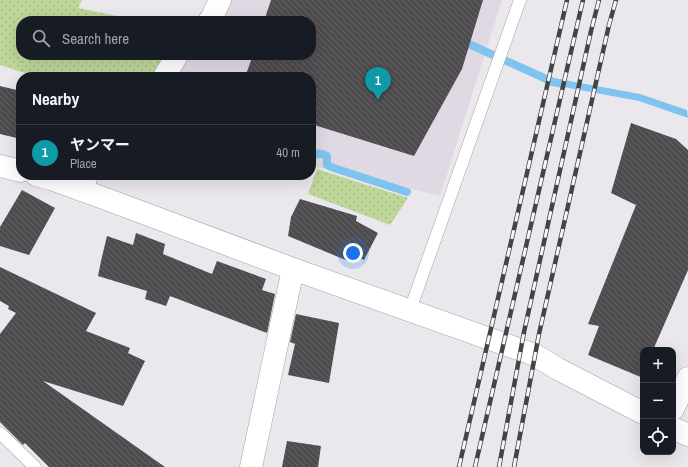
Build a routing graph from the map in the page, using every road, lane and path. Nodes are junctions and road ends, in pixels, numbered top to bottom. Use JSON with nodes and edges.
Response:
{"nodes":[{"id":1,"x":220,"y":0,"type":"edge"},
{"id":2,"x":520,"y":0,"type":"edge"},
{"id":3,"x":213,"y":16,"type":"edge"},
{"id":4,"x":174,"y":60,"type":"edge"},
{"id":5,"x":167,"y":72,"type":"edge"},
{"id":6,"x":0,"y":166,"type":"edge"},
{"id":7,"x":16,"y":170,"type":"edge"},
{"id":8,"x":62,"y":180,"type":"edge"},
{"id":9,"x":85,"y":182,"type":"edge"},
{"id":10,"x":293,"y":269,"type":"junction"},
{"id":11,"x":410,"y":310,"type":"junction"},
{"id":12,"x":688,"y":378,"type":"edge"},
{"id":13,"x":676,"y":403,"type":"edge"},
{"id":14,"x":640,"y":411,"type":"edge"},
{"id":15,"x":676,"y":429,"type":"edge"},
{"id":16,"x":0,"y":433,"type":"edge"},
{"id":17,"x":688,"y":435,"type":"edge"},
{"id":18,"x":36,"y":467,"type":"edge"},
{"id":19,"x":251,"y":467,"type":"edge"}],
"edges":[{"from":1,"to":3,"type":"street"},
{"from":2,"to":11,"type":"lane"},
{"from":4,"to":5,"type":"street"},
{"from":6,"to":7,"type":"street"},
{"from":8,"to":9,"type":"street"},
{"from":9,"to":10,"type":"street"},
{"from":10,"to":11,"type":"street"},
{"from":10,"to":19,"type":"street"},
{"from":11,"to":14,"type":"street"},
{"from":12,"to":13,"type":"street"},
{"from":15,"to":17,"type":"street"},
{"from":16,"to":18,"type":"lane"}]}
